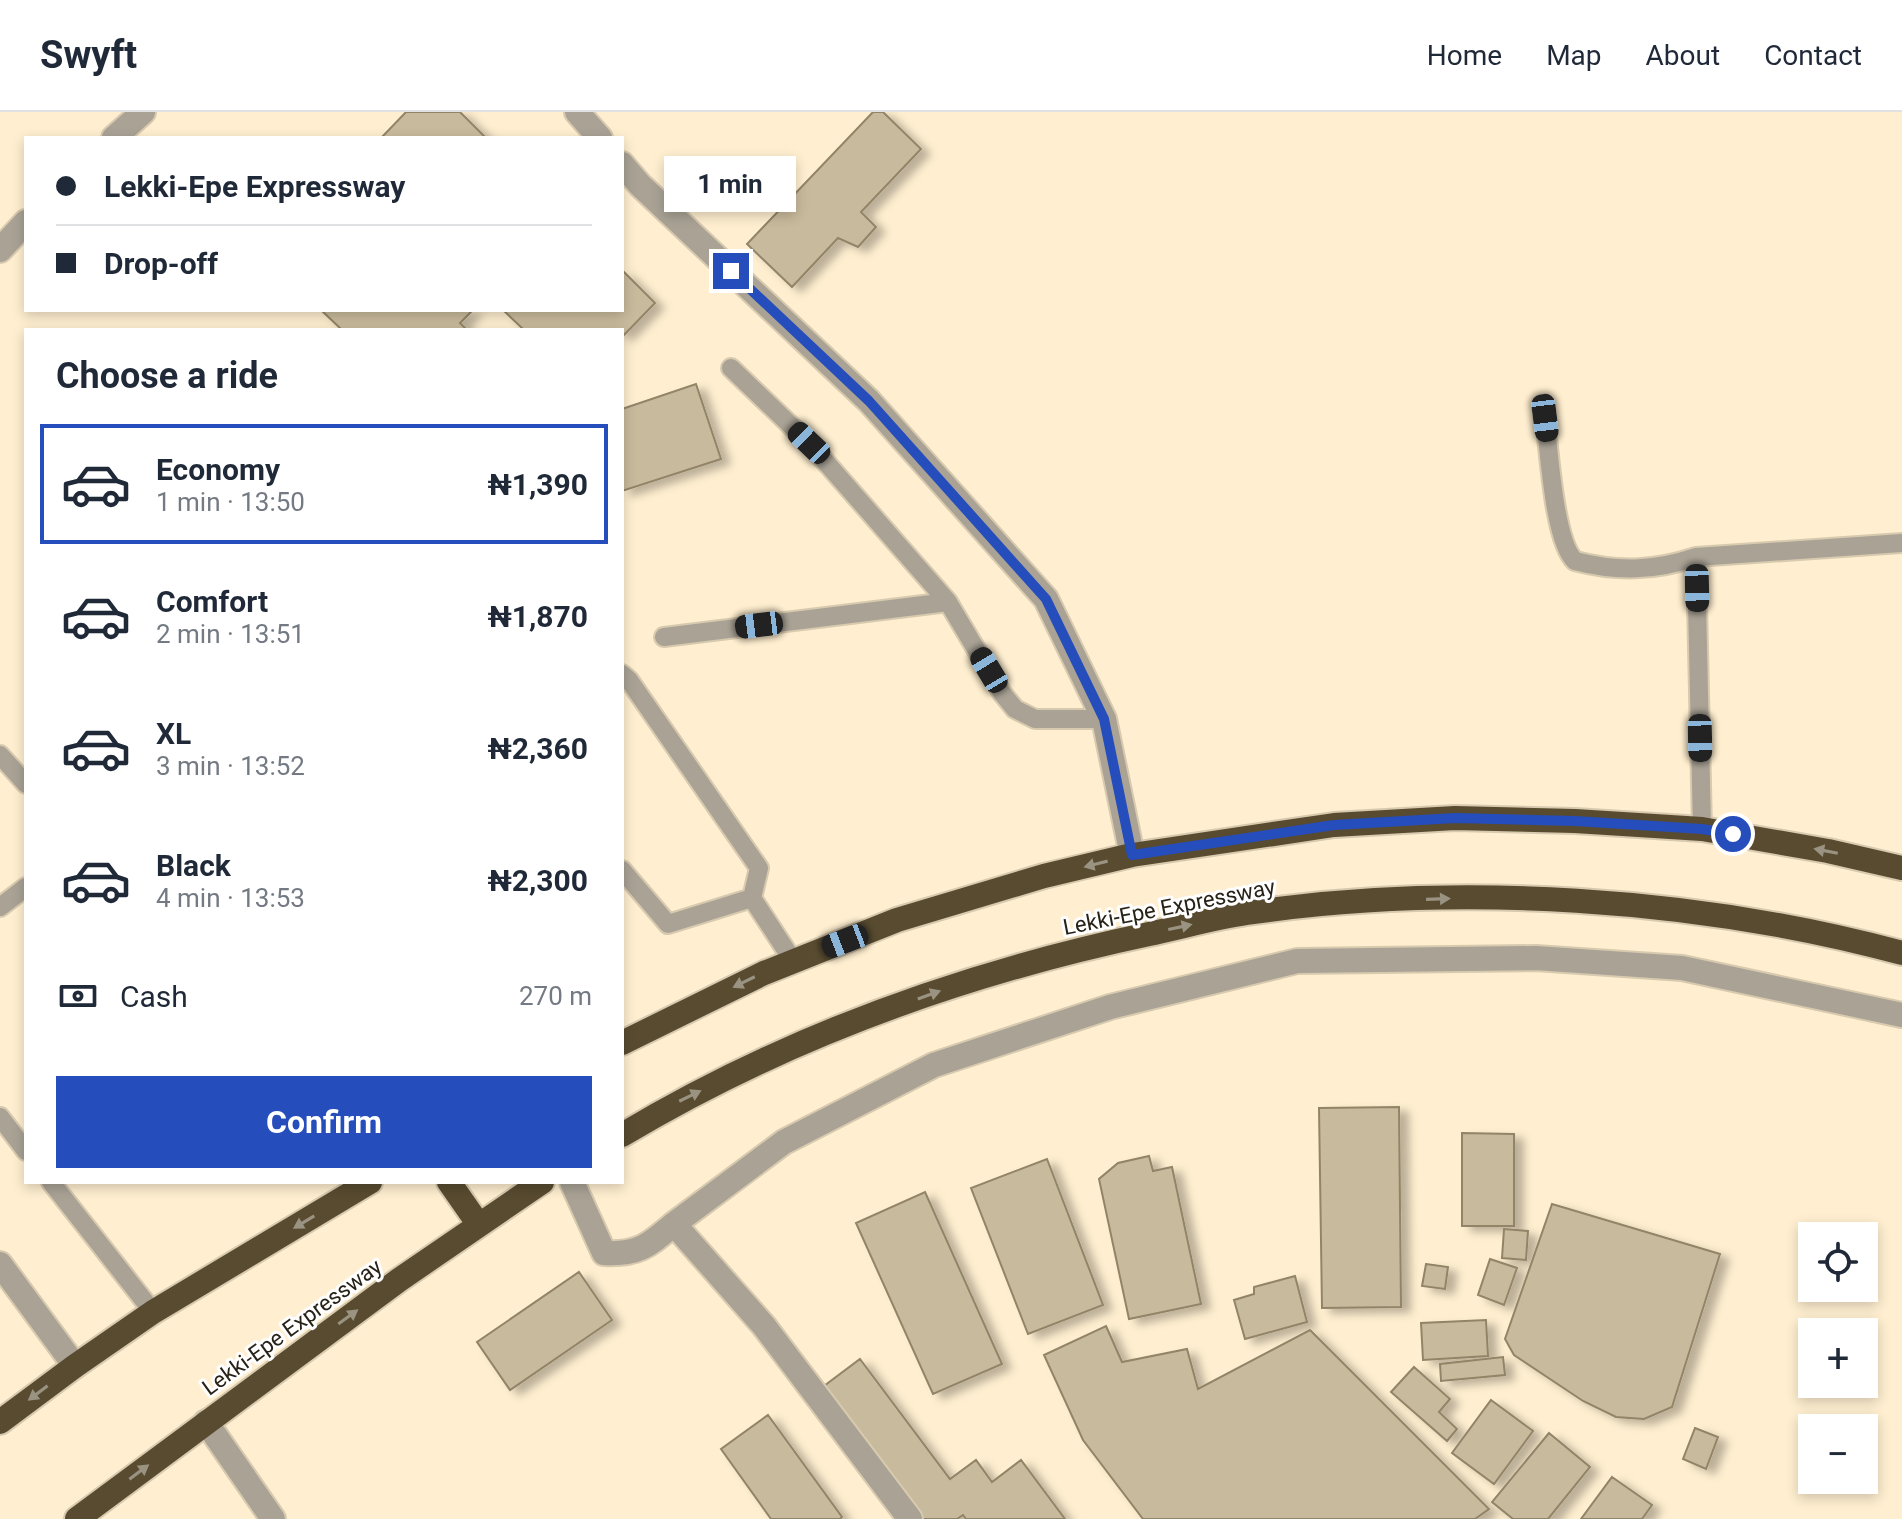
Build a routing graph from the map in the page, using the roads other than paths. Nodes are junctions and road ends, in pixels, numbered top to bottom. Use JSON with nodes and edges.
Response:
{"nodes":[{"id":1,"x":143,"y":112,"type":"edge"},
{"id":2,"x":577,"y":112,"type":"edge"},
{"id":3,"x":116,"y":136,"type":"edge"},
{"id":4,"x":598,"y":136,"type":"edge"},
{"id":5,"x":624,"y":166,"type":"edge"},
{"id":6,"x":24,"y":224,"type":"edge"},
{"id":7,"x":0,"y":250,"type":"edge"},
{"id":8,"x":731,"y":368,"type":"dead end"},
{"id":9,"x":1545,"y":418,"type":"dead end"},
{"id":10,"x":1902,"y":543,"type":"edge"},
{"id":11,"x":1696,"y":557,"type":"junction"},
{"id":12,"x":948,"y":602,"type":"junction"},
{"id":13,"x":664,"y":637,"type":"dead end"},
{"id":14,"x":624,"y":676,"type":"edge"},
{"id":15,"x":1104,"y":719,"type":"junction"},
{"id":16,"x":0,"y":755,"type":"edge"},
{"id":17,"x":24,"y":782,"type":"edge"},
{"id":18,"x":1702,"y":829,"type":"junction"},
{"id":19,"x":1132,"y":855,"type":"junction"},
{"id":20,"x":1902,"y":868,"type":"edge"},
{"id":21,"x":624,"y":872,"type":"edge"},
{"id":22,"x":24,"y":889,"type":"edge"},
{"id":23,"x":752,"y":898,"type":"junction"},
{"id":24,"x":0,"y":907,"type":"edge"},
{"id":25,"x":1902,"y":953,"type":"edge"},
{"id":26,"x":793,"y":961,"type":"junction"},
{"id":27,"x":1902,"y":1015,"type":"edge"},
{"id":28,"x":624,"y":1042,"type":"edge"},
{"id":29,"x":0,"y":1117,"type":"edge"},
{"id":30,"x":624,"y":1134,"type":"edge"},
{"id":31,"x":24,"y":1148,"type":"edge"},
{"id":32,"x":53,"y":1184,"type":"edge"},
{"id":33,"x":367,"y":1184,"type":"edge"},
{"id":34,"x":450,"y":1184,"type":"edge"},
{"id":35,"x":539,"y":1184,"type":"edge"},
{"id":36,"x":573,"y":1184,"type":"edge"},
{"id":37,"x":674,"y":1224,"type":"junction"},
{"id":38,"x":479,"y":1225,"type":"junction"},
{"id":39,"x":0,"y":1264,"type":"edge"},
{"id":40,"x":153,"y":1312,"type":"junction"},
{"id":41,"x":75,"y":1366,"type":"junction"},
{"id":42,"x":0,"y":1422,"type":"edge"},
{"id":43,"x":206,"y":1422,"type":"junction"},
{"id":44,"x":77,"y":1519,"type":"edge"},
{"id":45,"x":273,"y":1519,"type":"edge"},
{"id":46,"x":910,"y":1519,"type":"edge"}],
"edges":[{"from":1,"to":3,"type":"street"},
{"from":2,"to":4,"type":"street"},
{"from":5,"to":15,"type":"street"},
{"from":6,"to":7,"type":"street"},
{"from":8,"to":12,"type":"lane"},
{"from":9,"to":11,"type":"lane"},
{"from":10,"to":11,"type":"lane"},
{"from":11,"to":18,"type":"lane"},
{"from":12,"to":13,"type":"lane"},
{"from":12,"to":15,"type":"lane"},
{"from":14,"to":23,"type":"lane"},
{"from":15,"to":19,"type":"street"},
{"from":16,"to":17,"type":"lane"},
{"from":18,"to":19,"type":"highway"},
{"from":20,"to":18,"type":"highway","one_way":true},
{"from":19,"to":26,"type":"highway","one_way":true},
{"from":21,"to":23,"type":"lane"},
{"from":22,"to":24,"type":"lane"},
{"from":23,"to":26,"type":"lane"},
{"from":30,"to":25,"type":"highway","name":"Lekki-Epe Expressway","one_way":true},
{"from":26,"to":28,"type":"highway","one_way":true},
{"from":27,"to":37,"type":"street"},
{"from":29,"to":31,"type":"lane"},
{"from":32,"to":40,"type":"lane"},
{"from":33,"to":40,"type":"highway","one_way":true},
{"from":34,"to":38,"type":"highway"},
{"from":35,"to":38,"type":"highway","name":"Lekki-Epe Expressway"},
{"from":36,"to":37,"type":"street"},
{"from":37,"to":46,"type":"street"},
{"from":43,"to":38,"type":"highway","name":"Lekki-Epe Expressway","one_way":true},
{"from":39,"to":41,"type":"street"},
{"from":40,"to":41,"type":"highway"},
{"from":41,"to":42,"type":"highway","one_way":true},
{"from":44,"to":43,"type":"highway","name":"Lekki-Epe Expressway","one_way":true},
{"from":43,"to":45,"type":"street"}]}
